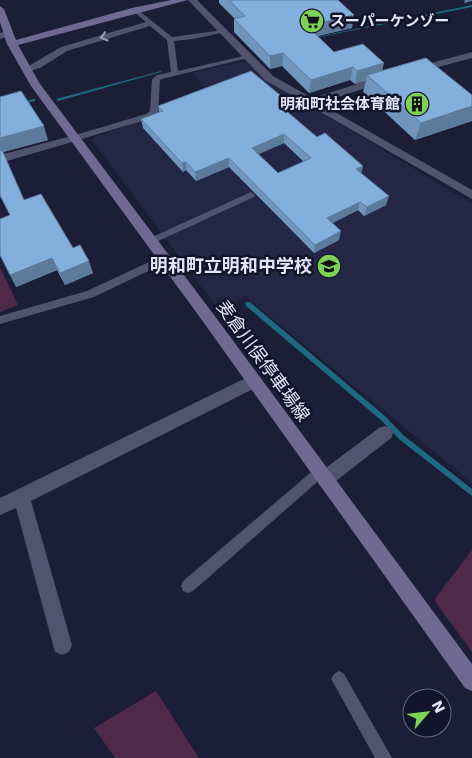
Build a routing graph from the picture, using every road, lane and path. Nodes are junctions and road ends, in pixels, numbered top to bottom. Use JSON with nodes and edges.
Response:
{"nodes":[{"id":1,"x":184,"y":0,"type":"edge"},
{"id":2,"x":192,"y":0,"type":"edge"},
{"id":3,"x":166,"y":1,"type":"edge"},
{"id":4,"x":0,"y":9,"type":"edge"},
{"id":5,"x":135,"y":10,"type":"junction"},
{"id":6,"x":151,"y":23,"type":"junction"},
{"id":7,"x":221,"y":31,"type":"junction"},
{"id":8,"x":7,"y":38,"type":"edge"},
{"id":9,"x":170,"y":39,"type":"junction"},
{"id":10,"x":472,"y":55,"type":"edge"},
{"id":11,"x":248,"y":57,"type":"junction"},
{"id":12,"x":26,"y":70,"type":"junction"},
{"id":13,"x":408,"y":72,"type":"edge"},
{"id":14,"x":175,"y":73,"type":"junction"},
{"id":15,"x":391,"y":77,"type":"edge"},
{"id":16,"x":313,"y":102,"type":"junction"},
{"id":17,"x":75,"y":138,"type":"junction"},
{"id":18,"x":0,"y":159,"type":"edge"},
{"id":19,"x":251,"y":195,"type":"dead end"},
{"id":20,"x":472,"y":195,"type":"edge"},
{"id":21,"x":151,"y":241,"type":"junction"},
{"id":22,"x":164,"y":259,"type":"junction"},
{"id":23,"x":0,"y":320,"type":"edge"},
{"id":24,"x":254,"y":381,"type":"junction"},
{"id":25,"x":385,"y":433,"type":"dead end"},
{"id":26,"x":323,"y":476,"type":"junction"},
{"id":27,"x":20,"y":497,"type":"junction"},
{"id":28,"x":0,"y":507,"type":"edge"},
{"id":29,"x":188,"y":586,"type":"dead end"},
{"id":30,"x":62,"y":645,"type":"dead end"},
{"id":31,"x":339,"y":679,"type":"dead end"},
{"id":32,"x":472,"y":681,"type":"edge"},
{"id":33,"x":384,"y":758,"type":"edge"}],
"edges":[{"from":1,"to":3,"type":"main road"},
{"from":2,"to":7,"type":"street"},
{"from":3,"to":5,"type":"main road"},
{"from":4,"to":8,"type":"main road","name":"麦倉川俣停車場線"},
{"from":5,"to":6,"type":"lane"},
{"from":5,"to":8,"type":"main road"},
{"from":6,"to":9,"type":"lane"},
{"from":6,"to":12,"type":"lane","one_way":true},
{"from":7,"to":9,"type":"lane"},
{"from":7,"to":11,"type":"street"},
{"from":8,"to":12,"type":"main road","name":"麦倉川俣停車場線"},
{"from":9,"to":14,"type":"lane"},
{"from":10,"to":13,"type":"street"},
{"from":11,"to":14,"type":"lane"},
{"from":11,"to":16,"type":"street"},
{"from":12,"to":17,"type":"main road","name":"麦倉川俣停車場線"},
{"from":14,"to":17,"type":"lane"},
{"from":15,"to":16,"type":"street"},
{"from":16,"to":20,"type":"street"},
{"from":17,"to":18,"type":"street"},
{"from":17,"to":21,"type":"main road","name":"麦倉川俣停車場線"},
{"from":19,"to":21,"type":"lane"},
{"from":21,"to":22,"type":"main road","name":"麦倉川俣停車場線"},
{"from":22,"to":23,"type":"lane"},
{"from":22,"to":24,"type":"main road","name":"麦倉川俣停車場線"},
{"from":24,"to":26,"type":"main road","name":"麦倉川俣停車場線"},
{"from":24,"to":27,"type":"street"},
{"from":25,"to":26,"type":"street"},
{"from":26,"to":29,"type":"lane"},
{"from":26,"to":32,"type":"main road","name":"麦倉川俣停車場線"},
{"from":27,"to":28,"type":"street"},
{"from":27,"to":30,"type":"street"},
{"from":31,"to":33,"type":"lane"}]}
